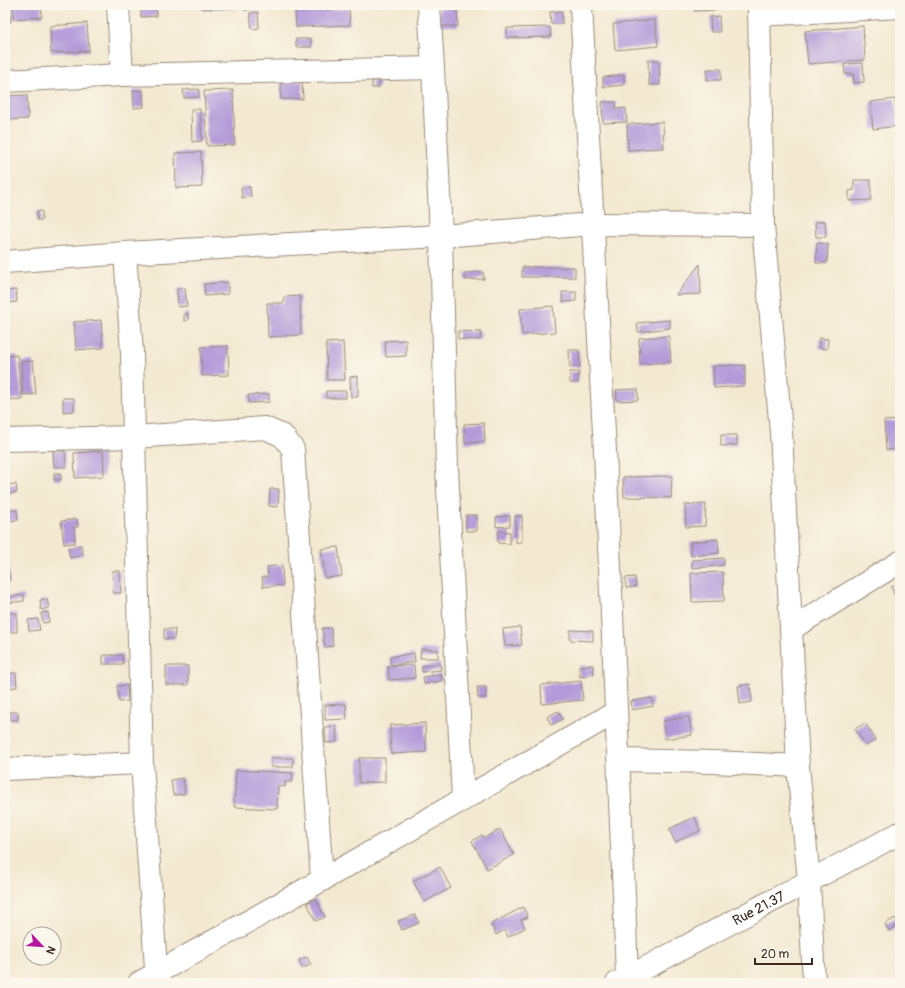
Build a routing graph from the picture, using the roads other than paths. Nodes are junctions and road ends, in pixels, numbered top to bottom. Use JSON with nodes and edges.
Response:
{"nodes":[{"id":1,"x":118,"y":5,"type":"edge"},
{"id":2,"x":429,"y":5,"type":"edge"},
{"id":3,"x":581,"y":5,"type":"edge"},
{"id":4,"x":900,"y":7,"type":"edge"},
{"id":5,"x":759,"y":10,"type":"edge"},
{"id":6,"x":433,"y":68,"type":"junction"},
{"id":7,"x":122,"y":75,"type":"junction"},
{"id":8,"x":5,"y":81,"type":"edge"},
{"id":9,"x":593,"y":224,"type":"junction"},
{"id":10,"x":763,"y":225,"type":"junction"},
{"id":11,"x":441,"y":236,"type":"junction"},
{"id":12,"x":125,"y":253,"type":"junction"},
{"id":13,"x":5,"y":262,"type":"edge"},
{"id":14,"x":134,"y":436,"type":"junction"},
{"id":15,"x":5,"y":440,"type":"edge"},
{"id":16,"x":900,"y":562,"type":"edge"},
{"id":17,"x":791,"y":629,"type":"junction"},
{"id":18,"x":616,"y":712,"type":"junction"},
{"id":19,"x":619,"y":760,"type":"junction"},
{"id":20,"x":142,"y":763,"type":"junction"},
{"id":21,"x":798,"y":766,"type":"junction"},
{"id":22,"x":5,"y":769,"type":"edge"},
{"id":23,"x":463,"y":800,"type":"junction"},
{"id":24,"x":900,"y":833,"type":"edge"},
{"id":25,"x":322,"y":880,"type":"junction"},
{"id":26,"x":809,"y":881,"type":"junction"},
{"id":27,"x":151,"y":980,"type":"edge"},
{"id":28,"x":622,"y":980,"type":"edge"},
{"id":29,"x":814,"y":983,"type":"edge"}],
"edges":[{"from":1,"to":7,"type":"street"},
{"from":2,"to":6,"type":"street"},
{"from":3,"to":9,"type":"street"},
{"from":4,"to":5,"type":"street"},
{"from":5,"to":10,"type":"street"},
{"from":6,"to":7,"type":"street"},
{"from":6,"to":11,"type":"street"},
{"from":7,"to":8,"type":"street"},
{"from":9,"to":10,"type":"street"},
{"from":9,"to":11,"type":"street"},
{"from":9,"to":18,"type":"street"},
{"from":10,"to":17,"type":"street"},
{"from":11,"to":12,"type":"street"},
{"from":11,"to":23,"type":"street"},
{"from":12,"to":13,"type":"street"},
{"from":12,"to":14,"type":"street"},
{"from":14,"to":15,"type":"street"},
{"from":14,"to":20,"type":"street"},
{"from":14,"to":25,"type":"street"},
{"from":16,"to":17,"type":"street"},
{"from":17,"to":21,"type":"street"},
{"from":18,"to":19,"type":"street"},
{"from":18,"to":23,"type":"street"},
{"from":19,"to":21,"type":"street"},
{"from":19,"to":28,"type":"street"},
{"from":20,"to":22,"type":"street"},
{"from":20,"to":27,"type":"street"},
{"from":21,"to":26,"type":"street"},
{"from":23,"to":25,"type":"street"},
{"from":24,"to":26,"type":"street","name":"Rue 21.37"},
{"from":25,"to":27,"type":"street"},
{"from":26,"to":28,"type":"street","name":"Rue 21.37"},
{"from":26,"to":29,"type":"street"}]}
